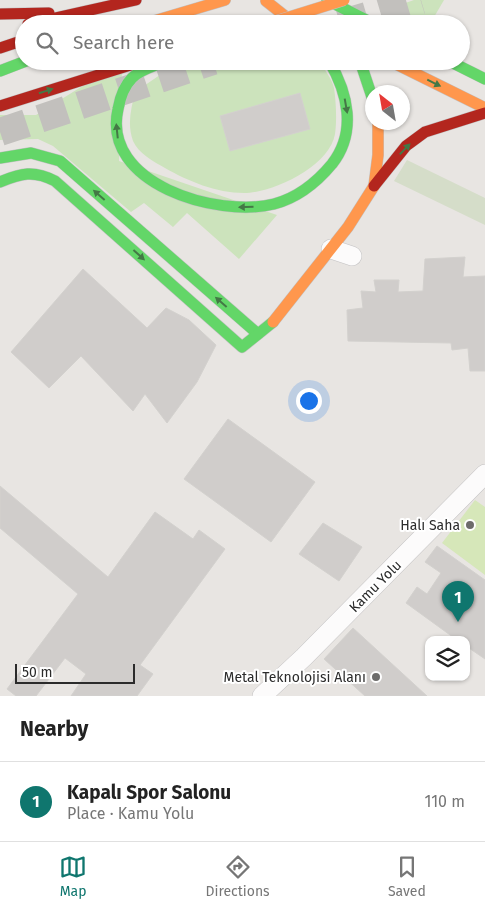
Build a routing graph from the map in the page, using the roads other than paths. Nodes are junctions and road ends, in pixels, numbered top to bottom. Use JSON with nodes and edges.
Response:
{"nodes":[{"id":1,"x":136,"y":0,"type":"edge"},
{"id":2,"x":140,"y":0,"type":"edge"},
{"id":3,"x":225,"y":0,"type":"edge"},
{"id":4,"x":266,"y":0,"type":"edge"},
{"id":5,"x":327,"y":0,"type":"edge"},
{"id":6,"x":344,"y":0,"type":"edge"},
{"id":7,"x":0,"y":14,"type":"edge"},
{"id":8,"x":18,"y":15,"type":"edge"},
{"id":9,"x":81,"y":15,"type":"edge"},
{"id":10,"x":82,"y":15,"type":"edge"},
{"id":11,"x":173,"y":15,"type":"edge"},
{"id":12,"x":284,"y":15,"type":"edge"},
{"id":13,"x":296,"y":15,"type":"edge"},
{"id":14,"x":296,"y":15,"type":"edge"},
{"id":15,"x":356,"y":15,"type":"edge"},
{"id":16,"x":15,"y":43,"type":"edge"},
{"id":17,"x":0,"y":48,"type":"edge"},
{"id":18,"x":15,"y":65,"type":"edge"},
{"id":19,"x":114,"y":70,"type":"edge"},
{"id":20,"x":147,"y":70,"type":"edge"},
{"id":21,"x":335,"y":70,"type":"edge"},
{"id":22,"x":363,"y":70,"type":"edge"},
{"id":23,"x":408,"y":70,"type":"edge"},
{"id":24,"x":467,"y":70,"type":"edge"},
{"id":25,"x":0,"y":71,"type":"edge"},
{"id":26,"x":485,"y":79,"type":"edge"},
{"id":27,"x":368,"y":85,"type":"edge"},
{"id":28,"x":0,"y":106,"type":"edge"},
{"id":29,"x":485,"y":108,"type":"edge"},
{"id":30,"x":485,"y":113,"type":"edge"},
{"id":31,"x":378,"y":130,"type":"edge"},
{"id":32,"x":0,"y":158,"type":"edge"},
{"id":33,"x":0,"y":182,"type":"edge"},
{"id":34,"x":374,"y":186,"type":"junction"},
{"id":35,"x":331,"y":250,"type":"junction"},
{"id":36,"x":352,"y":256,"type":"dead end"},
{"id":37,"x":258,"y":334,"type":"junction"},
{"id":38,"x":485,"y":474,"type":"edge"},
{"id":39,"x":262,"y":696,"type":"edge"}],
"edges":[{"from":1,"to":9,"type":"main road"},
{"from":2,"to":10,"type":"main road"},
{"from":3,"to":11,"type":"main road"},
{"from":4,"to":12,"type":"main road"},
{"from":4,"to":14,"type":"main road"},
{"from":5,"to":15,"type":"main road"},
{"from":6,"to":13,"type":"main road","bridge":true},
{"from":7,"to":8,"type":"main road"},
{"from":16,"to":17,"type":"main road"},
{"from":18,"to":25,"type":"main road"},
{"from":28,"to":19,"type":"main road","one_way":true},
{"from":21,"to":20,"type":"main road","one_way":true},
{"from":22,"to":27,"type":"main road"},
{"from":23,"to":29,"type":"main road","one_way":true},
{"from":24,"to":26,"type":"main road"},
{"from":34,"to":30,"type":"main road","one_way":true},
{"from":31,"to":34,"type":"main road"},
{"from":37,"to":32,"type":"main road","one_way":true},
{"from":33,"to":37,"type":"main road","one_way":true},
{"from":34,"to":35,"type":"main road"},
{"from":35,"to":36,"type":"street"},
{"from":35,"to":37,"type":"main road"},
{"from":38,"to":39,"type":"street","name":"Kamu Yolu"}]}
